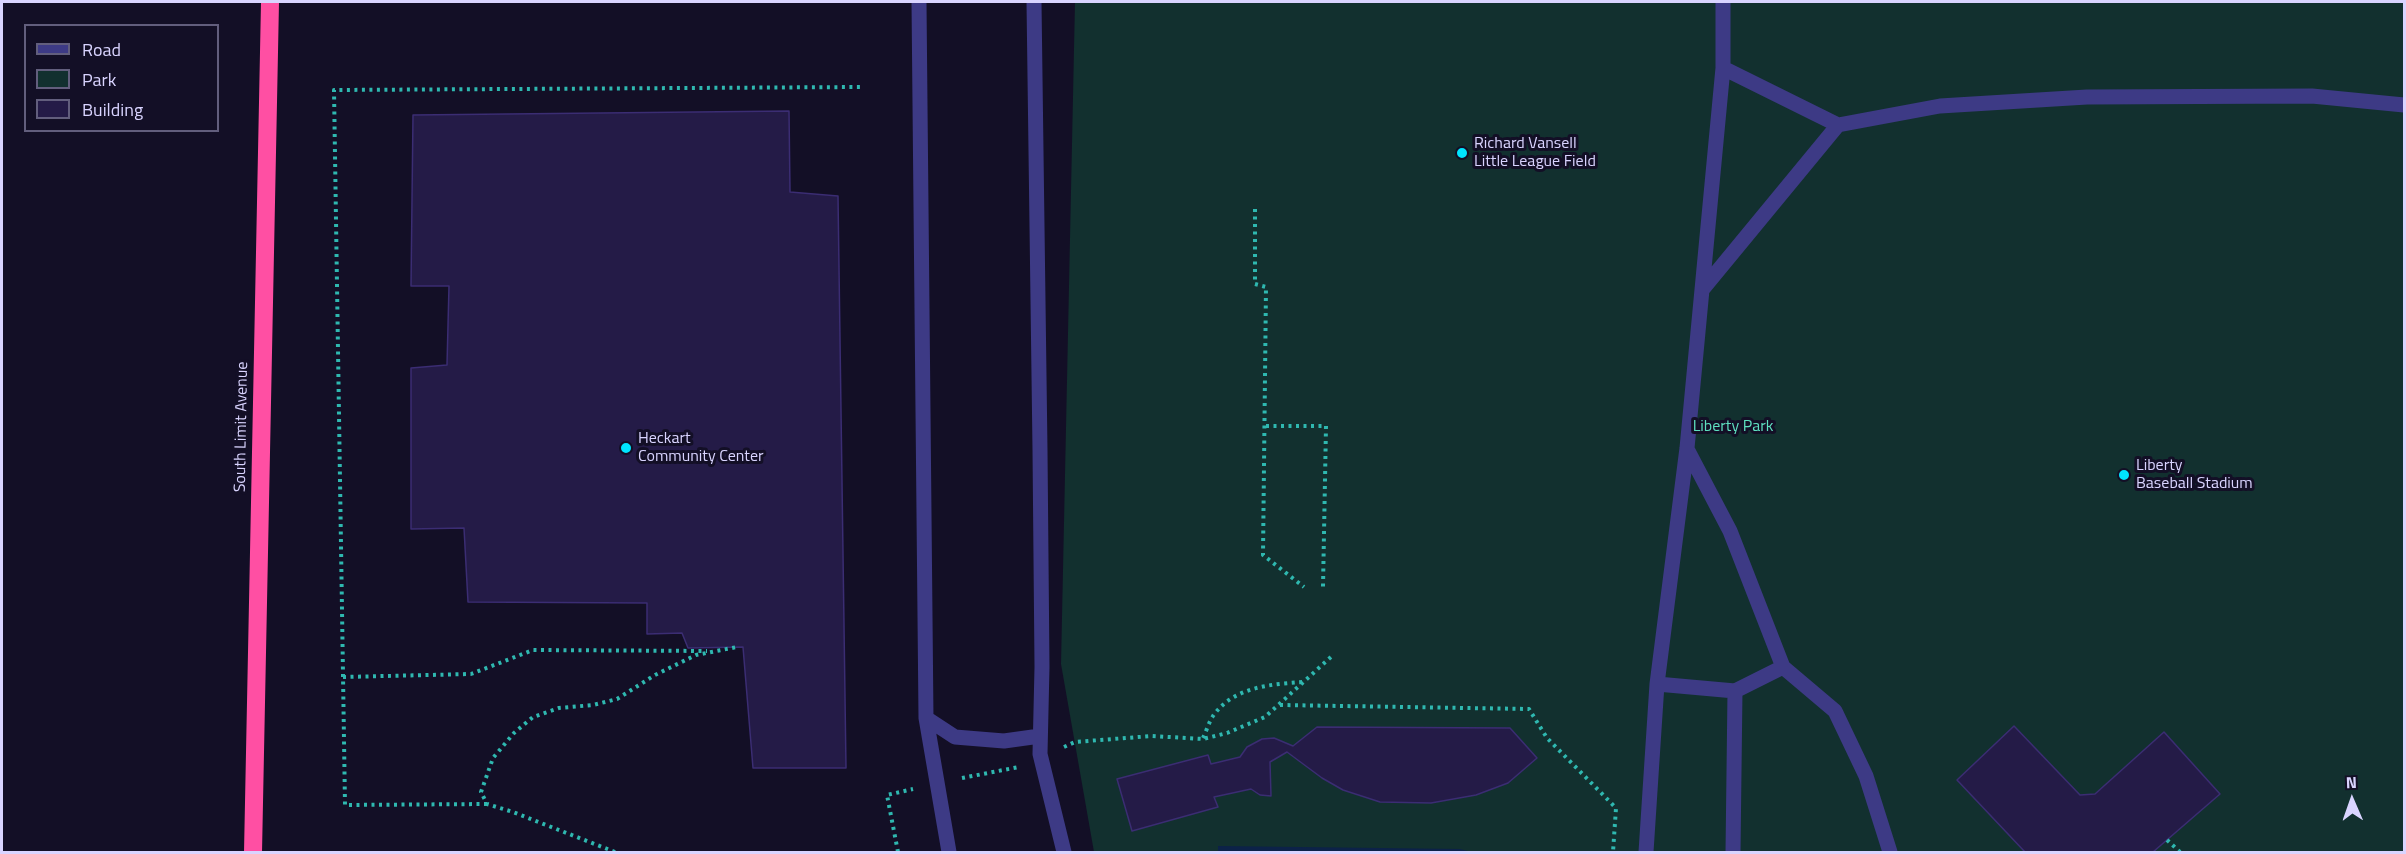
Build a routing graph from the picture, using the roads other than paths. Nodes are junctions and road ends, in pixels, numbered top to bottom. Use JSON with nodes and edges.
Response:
{"nodes":[{"id":1,"x":270,"y":2,"type":"edge"},
{"id":2,"x":919,"y":2,"type":"edge"},
{"id":3,"x":1034,"y":2,"type":"edge"},
{"id":4,"x":1723,"y":2,"type":"edge"},
{"id":5,"x":1724,"y":68,"type":"junction"},
{"id":6,"x":2404,"y":105,"type":"edge"},
{"id":7,"x":1838,"y":125,"type":"junction"},
{"id":8,"x":1702,"y":290,"type":"junction"},
{"id":9,"x":1687,"y":448,"type":"junction"},
{"id":10,"x":1783,"y":667,"type":"junction"},
{"id":11,"x":1658,"y":684,"type":"junction"},
{"id":12,"x":1735,"y":691,"type":"junction"},
{"id":13,"x":926,"y":718,"type":"junction"},
{"id":14,"x":1040,"y":736,"type":"junction"},
{"id":15,"x":253,"y":852,"type":"edge"},
{"id":16,"x":950,"y":852,"type":"edge"},
{"id":17,"x":1064,"y":852,"type":"edge"},
{"id":18,"x":1646,"y":852,"type":"edge"},
{"id":19,"x":1733,"y":852,"type":"edge"},
{"id":20,"x":1890,"y":852,"type":"edge"}],
"edges":[{"from":1,"to":15,"type":"highway","name":"South Limit Avenue"},
{"from":2,"to":13,"type":"lane"},
{"from":3,"to":14,"type":"lane"},
{"from":4,"to":5,"type":"lane"},
{"from":5,"to":7,"type":"lane"},
{"from":5,"to":8,"type":"lane"},
{"from":6,"to":7,"type":"lane"},
{"from":7,"to":8,"type":"lane"},
{"from":8,"to":9,"type":"lane"},
{"from":9,"to":10,"type":"lane"},
{"from":9,"to":11,"type":"lane"},
{"from":10,"to":12,"type":"lane"},
{"from":10,"to":20,"type":"lane"},
{"from":11,"to":12,"type":"lane"},
{"from":11,"to":18,"type":"lane"},
{"from":12,"to":19,"type":"lane"},
{"from":13,"to":14,"type":"lane"},
{"from":13,"to":16,"type":"lane"},
{"from":14,"to":17,"type":"lane"}]}
